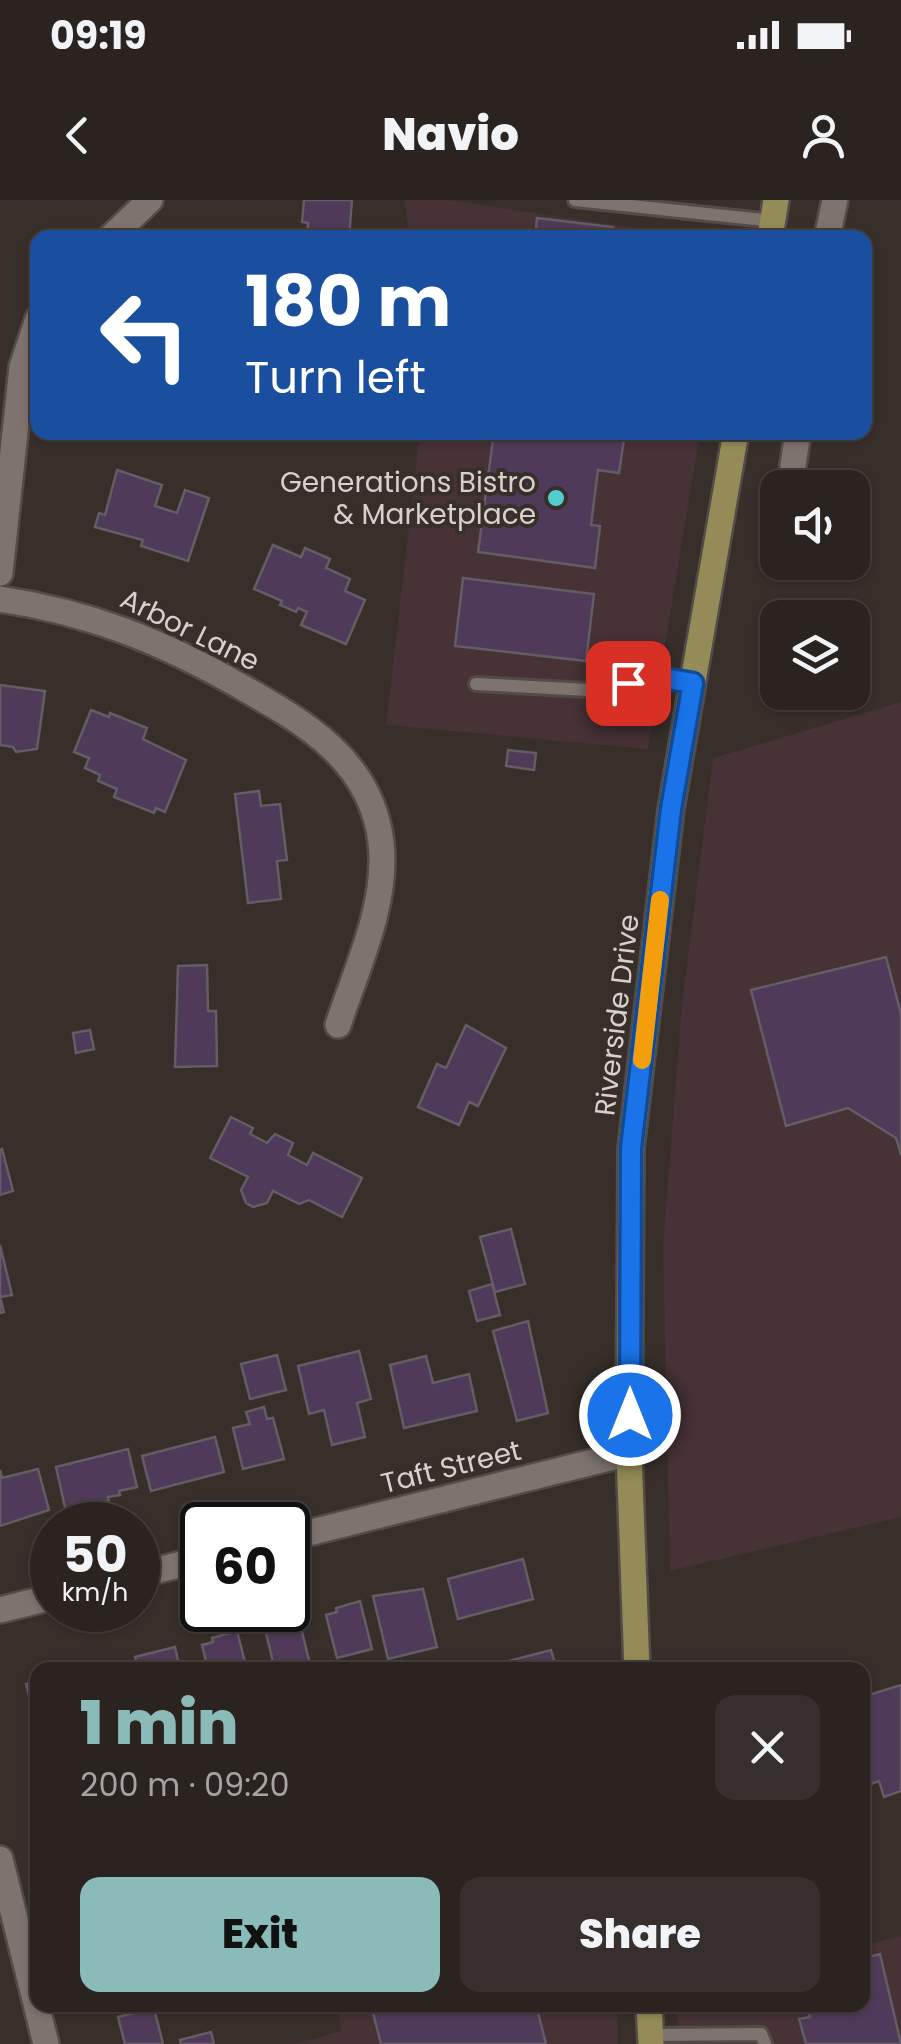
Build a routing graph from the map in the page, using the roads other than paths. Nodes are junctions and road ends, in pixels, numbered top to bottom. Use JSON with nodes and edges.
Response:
{"nodes":[{"id":1,"x":150,"y":200,"type":"edge"},
{"id":2,"x":575,"y":200,"type":"edge"},
{"id":3,"x":835,"y":200,"type":"edge"},
{"id":4,"x":773,"y":220,"type":"edge"},
{"id":5,"x":118,"y":230,"type":"edge"},
{"id":6,"x":829,"y":230,"type":"edge"},
{"id":7,"x":30,"y":344,"type":"edge"},
{"id":8,"x":735,"y":440,"type":"edge"},
{"id":9,"x":797,"y":440,"type":"edge"},
{"id":10,"x":792,"y":470,"type":"edge"},
{"id":11,"x":0,"y":573,"type":"edge"},
{"id":12,"x":0,"y":599,"type":"edge"},
{"id":13,"x":693,"y":683,"type":"junction"},
{"id":14,"x":476,"y":684,"type":"dead end"},
{"id":15,"x":338,"y":1025,"type":"dead end"},
{"id":16,"x":629,"y":1453,"type":"junction"},
{"id":17,"x":310,"y":1533,"type":"edge"},
{"id":18,"x":30,"y":1602,"type":"edge"},
{"id":19,"x":0,"y":1610,"type":"edge"},
{"id":20,"x":637,"y":1662,"type":"edge"},
{"id":21,"x":0,"y":1859,"type":"edge"},
{"id":22,"x":30,"y":1980,"type":"edge"},
{"id":23,"x":38,"y":2012,"type":"edge"},
{"id":24,"x":650,"y":2012,"type":"edge"},
{"id":25,"x":651,"y":2040,"type":"edge"},
{"id":26,"x":46,"y":2044,"type":"edge"},
{"id":27,"x":765,"y":2044,"type":"edge"}],
"edges":[{"from":1,"to":5,"type":"street"},
{"from":2,"to":4,"type":"lane"},
{"from":3,"to":6,"type":"street"},
{"from":7,"to":11,"type":"street"},
{"from":8,"to":13,"type":"main road","name":"Riverside Drive"},
{"from":9,"to":10,"type":"street"},
{"from":12,"to":15,"type":"street","name":"Arbor Lane"},
{"from":13,"to":14,"type":"lane"},
{"from":13,"to":16,"type":"main road","name":"Riverside Drive"},
{"from":16,"to":17,"type":"street","name":"Taft Street"},
{"from":16,"to":20,"type":"main road","name":"Riverside Drive"},
{"from":18,"to":19,"type":"street"},
{"from":21,"to":22,"type":"street"},
{"from":23,"to":26,"type":"street"},
{"from":24,"to":25,"type":"main road"},
{"from":25,"to":27,"type":"lane"}]}
